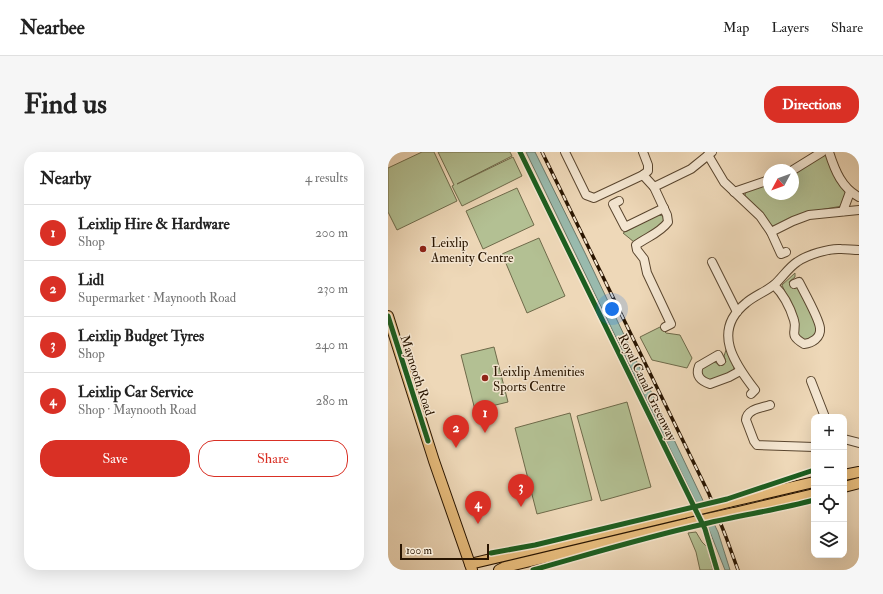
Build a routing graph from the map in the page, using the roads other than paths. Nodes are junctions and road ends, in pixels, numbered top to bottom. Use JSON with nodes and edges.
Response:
{"nodes":[{"id":1,"x":565,"y":152,"type":"edge"},
{"id":2,"x":642,"y":152,"type":"edge"},
{"id":3,"x":822,"y":152,"type":"edge"},
{"id":4,"x":829,"y":152,"type":"edge"},
{"id":5,"x":710,"y":153,"type":"edge"},
{"id":6,"x":799,"y":166,"type":"edge"},
{"id":7,"x":643,"y":175,"type":"junction"},
{"id":8,"x":763,"y":182,"type":"edge"},
{"id":9,"x":654,"y":187,"type":"junction"},
{"id":10,"x":734,"y":192,"type":"junction"},
{"id":11,"x":850,"y":192,"type":"junction"},
{"id":12,"x":859,"y":198,"type":"edge"},
{"id":13,"x":619,"y":200,"type":"dead end"},
{"id":14,"x":664,"y":208,"type":"junction"},
{"id":15,"x":859,"y":210,"type":"edge"},
{"id":16,"x":843,"y":211,"type":"junction"},
{"id":17,"x":771,"y":232,"type":"junction"},
{"id":18,"x":786,"y":252,"type":"dead end"},
{"id":19,"x":858,"y":252,"type":"edge"},
{"id":20,"x":712,"y":262,"type":"dead end"},
{"id":21,"x":794,"y":284,"type":"dead end"},
{"id":22,"x":774,"y":285,"type":"junction"},
{"id":23,"x":737,"y":312,"type":"junction"},
{"id":24,"x":388,"y":316,"type":"edge"},
{"id":25,"x":665,"y":327,"type":"dead end"},
{"id":26,"x":721,"y":361,"type":"dead end"},
{"id":27,"x":740,"y":370,"type":"junction"},
{"id":28,"x":811,"y":381,"type":"dead end"},
{"id":29,"x":751,"y":394,"type":"dead end"},
{"id":30,"x":770,"y":405,"type":"dead end"},
{"id":31,"x":824,"y":414,"type":"edge"},
{"id":32,"x":847,"y":439,"type":"edge"},
{"id":33,"x":859,"y":443,"type":"edge"},
{"id":34,"x":811,"y":447,"type":"edge"},
{"id":35,"x":859,"y":472,"type":"edge"},
{"id":36,"x":847,"y":474,"type":"edge"},
{"id":37,"x":811,"y":483,"type":"edge"},
{"id":38,"x":859,"y":483,"type":"edge"},
{"id":39,"x":847,"y":486,"type":"edge"},
{"id":40,"x":811,"y":495,"type":"edge"},
{"id":41,"x":471,"y":567,"type":"edge"},
{"id":42,"x":499,"y":570,"type":"edge"}],
"edges":[{"from":1,"to":7,"type":"street"},
{"from":2,"to":7,"type":"street"},
{"from":3,"to":6,"type":"street"},
{"from":4,"to":11,"type":"street"},
{"from":5,"to":9,"type":"street"},
{"from":5,"to":10,"type":"street"},
{"from":7,"to":9,"type":"street"},
{"from":8,"to":10,"type":"street"},
{"from":9,"to":14,"type":"street"},
{"from":10,"to":17,"type":"street"},
{"from":11,"to":12,"type":"street"},
{"from":11,"to":16,"type":"street"},
{"from":13,"to":14,"type":"street"},
{"from":14,"to":25,"type":"street"},
{"from":15,"to":16,"type":"street"},
{"from":16,"to":17,"type":"street"},
{"from":17,"to":18,"type":"street"},
{"from":19,"to":22,"type":"street"},
{"from":20,"to":23,"type":"street"},
{"from":21,"to":22,"type":"street"},
{"from":22,"to":23,"type":"street"},
{"from":23,"to":27,"type":"street"},
{"from":24,"to":41,"type":"main road","name":"Maynooth Road"},
{"from":26,"to":27,"type":"street"},
{"from":27,"to":29,"type":"street"},
{"from":28,"to":31,"type":"street"},
{"from":30,"to":34,"type":"street"},
{"from":32,"to":33,"type":"street"},
{"from":35,"to":36,"type":"main road"},
{"from":37,"to":41,"type":"main road","bridge":true},
{"from":38,"to":39,"type":"main road"},
{"from":40,"to":42,"type":"main road","bridge":true}]}
